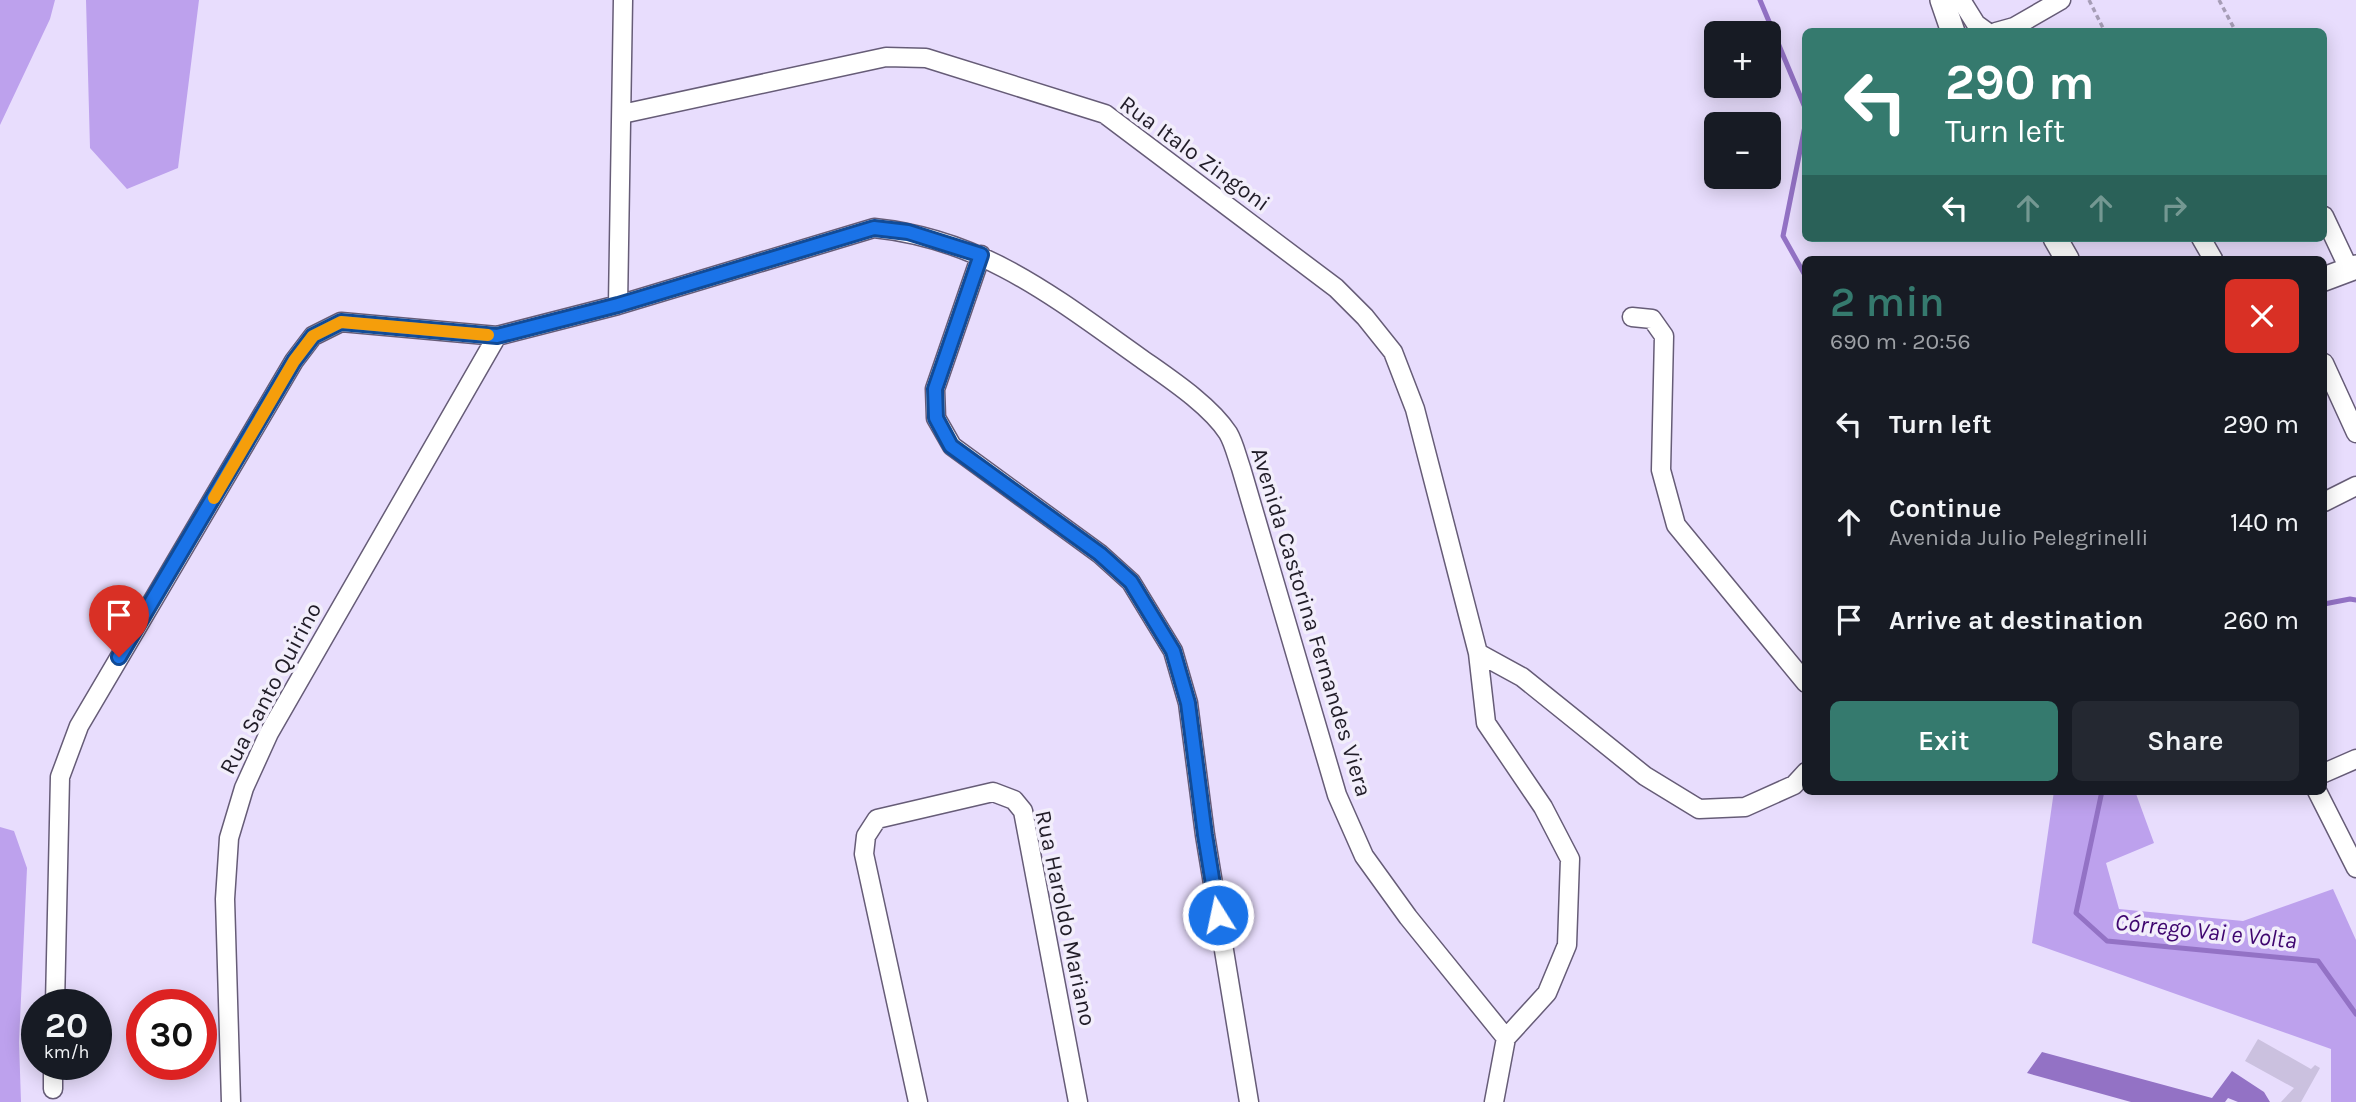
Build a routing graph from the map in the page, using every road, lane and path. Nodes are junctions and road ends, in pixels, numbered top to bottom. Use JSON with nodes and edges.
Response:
{"nodes":[{"id":1,"x":623,"y":0,"type":"edge"},
{"id":2,"x":1942,"y":0,"type":"edge"},
{"id":3,"x":1961,"y":0,"type":"edge"},
{"id":4,"x":2061,"y":0,"type":"edge"},
{"id":5,"x":2089,"y":0,"type":"edge"},
{"id":6,"x":2219,"y":0,"type":"edge"},
{"id":7,"x":1952,"y":28,"type":"edge"},
{"id":8,"x":1982,"y":28,"type":"edge"},
{"id":9,"x":2010,"y":28,"type":"edge"},
{"id":10,"x":2103,"y":28,"type":"edge"},
{"id":11,"x":2234,"y":28,"type":"edge"},
{"id":12,"x":622,"y":114,"type":"junction"},
{"id":13,"x":2327,"y":222,"type":"edge"},
{"id":14,"x":981,"y":255,"type":"junction"},
{"id":15,"x":2352,"y":268,"type":"edge"},
{"id":16,"x":2327,"y":278,"type":"edge"},
{"id":17,"x":618,"y":305,"type":"junction"},
{"id":18,"x":1632,"y":317,"type":"dead end"},
{"id":19,"x":497,"y":336,"type":"junction"},
{"id":20,"x":2327,"y":370,"type":"edge"},
{"id":21,"x":2356,"y":433,"type":"edge"},
{"id":22,"x":2356,"y":486,"type":"edge"},
{"id":23,"x":2327,"y":500,"type":"edge"},
{"id":24,"x":1478,"y":653,"type":"junction"},
{"id":25,"x":1802,"y":678,"type":"edge"},
{"id":26,"x":2356,"y":759,"type":"edge"},
{"id":27,"x":2327,"y":772,"type":"edge"},
{"id":28,"x":1802,"y":776,"type":"edge"},
{"id":29,"x":2319,"y":795,"type":"edge"},
{"id":30,"x":2356,"y":868,"type":"edge"},
{"id":31,"x":55,"y":989,"type":"edge"},
{"id":32,"x":1506,"y":1038,"type":"junction"},
{"id":33,"x":53,"y":1080,"type":"edge"},
{"id":34,"x":53,"y":1089,"type":"dead end"},
{"id":35,"x":231,"y":1102,"type":"edge"},
{"id":36,"x":918,"y":1102,"type":"edge"},
{"id":37,"x":1078,"y":1102,"type":"edge"},
{"id":38,"x":1248,"y":1102,"type":"edge"},
{"id":39,"x":1494,"y":1102,"type":"edge"}],
"edges":[{"from":1,"to":12,"type":"street"},
{"from":2,"to":7,"type":"street"},
{"from":3,"to":8,"type":"street"},
{"from":4,"to":9,"type":"street"},
{"from":5,"to":10,"type":"path"},
{"from":6,"to":11,"type":"path"},
{"from":12,"to":17,"type":"street"},
{"from":12,"to":24,"type":"street","name":"Rua Italo Zingoni"},
{"from":13,"to":15,"type":"street"},
{"from":14,"to":17,"type":"street","name":"Avenida Castorina Fernandes Viera"},
{"from":14,"to":32,"type":"street","name":"Avenida Castorina Fernandes Viera"},
{"from":14,"to":38,"type":"street"},
{"from":15,"to":16,"type":"street"},
{"from":17,"to":19,"type":"street","name":"Avenida Castorina Fernandes Viera"},
{"from":18,"to":25,"type":"street"},
{"from":19,"to":31,"type":"street","name":"Avenida Castorina Fernandes Viera"},
{"from":19,"to":35,"type":"street","name":"Rua Santo Quirino"},
{"from":20,"to":21,"type":"street"},
{"from":22,"to":23,"type":"street"},
{"from":24,"to":28,"type":"street"},
{"from":24,"to":32,"type":"street","name":"Rua Italo Zingoni"},
{"from":26,"to":27,"type":"street"},
{"from":29,"to":30,"type":"street"},
{"from":32,"to":39,"type":"street"},
{"from":33,"to":34,"type":"street"},
{"from":36,"to":37,"type":"street","name":"Rua Haroldo Mariano"}]}
